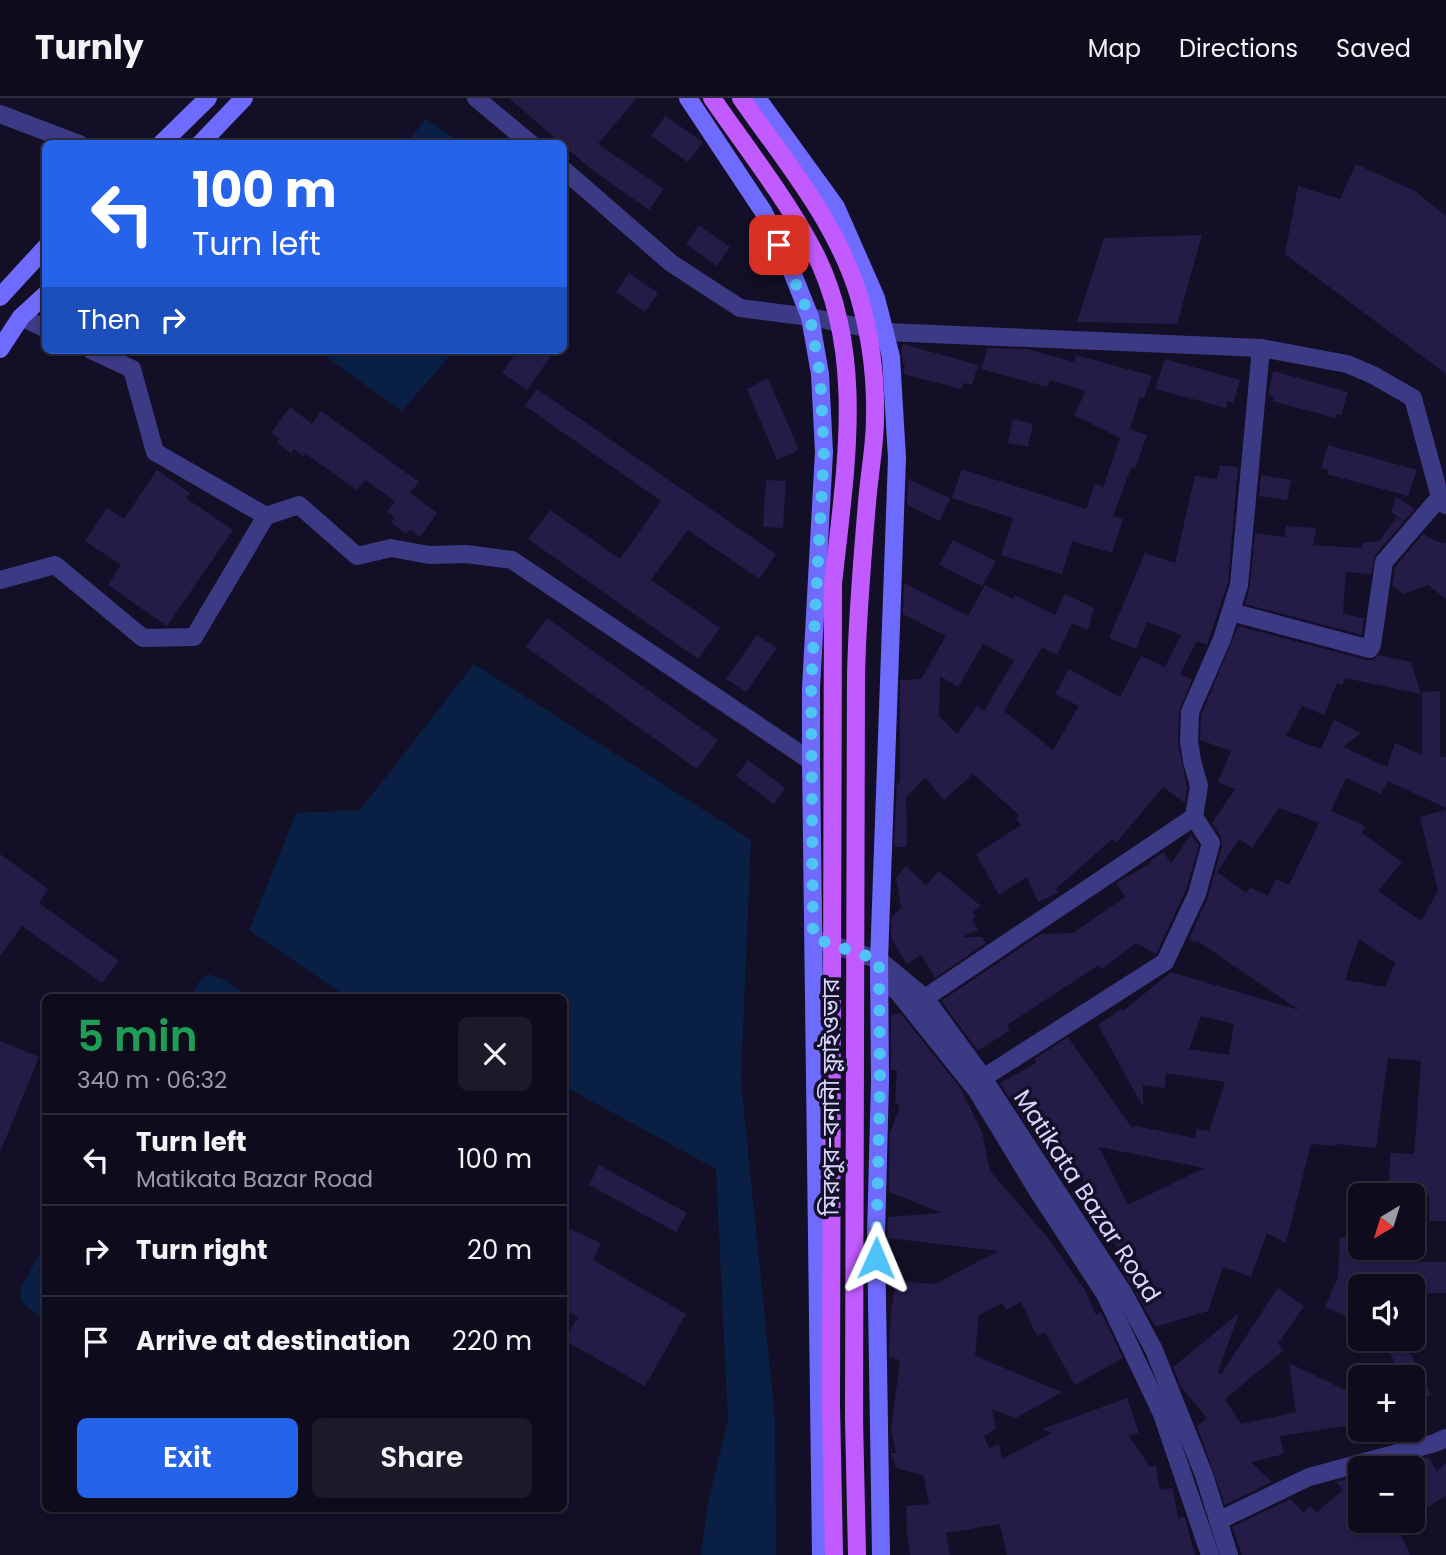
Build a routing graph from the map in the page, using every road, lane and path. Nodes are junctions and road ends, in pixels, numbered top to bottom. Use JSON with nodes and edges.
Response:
{"nodes":[{"id":1,"x":208,"y":98,"type":"edge"},
{"id":2,"x":244,"y":98,"type":"edge"},
{"id":3,"x":476,"y":98,"type":"edge"},
{"id":4,"x":688,"y":98,"type":"edge"},
{"id":5,"x":712,"y":98,"type":"edge"},
{"id":6,"x":741,"y":98,"type":"edge"},
{"id":7,"x":757,"y":98,"type":"edge"},
{"id":8,"x":0,"y":114,"type":"edge"},
{"id":9,"x":68,"y":140,"type":"edge"},
{"id":10,"x":165,"y":140,"type":"edge"},
{"id":11,"x":204,"y":140,"type":"edge"},
{"id":12,"x":526,"y":140,"type":"edge"},
{"id":13,"x":567,"y":173,"type":"edge"},
{"id":14,"x":42,"y":251,"type":"edge"},
{"id":15,"x":0,"y":297,"type":"edge"},
{"id":16,"x":42,"y":298,"type":"edge"},
{"id":17,"x":21,"y":317,"type":"junction"},
{"id":18,"x":810,"y":317,"type":"junction"},
{"id":19,"x":42,"y":327,"type":"edge"},
{"id":20,"x":886,"y":332,"type":"junction"},
{"id":21,"x":1261,"y":348,"type":"junction"},
{"id":22,"x":0,"y":349,"type":"edge"},
{"id":23,"x":99,"y":354,"type":"edge"},
{"id":24,"x":1443,"y":501,"type":"edge"},
{"id":25,"x":266,"y":516,"type":"junction"},
{"id":26,"x":0,"y":580,"type":"edge"},
{"id":27,"x":1231,"y":612,"type":"junction"},
{"id":28,"x":811,"y":761,"type":"junction"},
{"id":29,"x":1194,"y":817,"type":"junction"},
{"id":30,"x":813,"y":938,"type":"junction"},
{"id":31,"x":879,"y":960,"type":"junction"},
{"id":32,"x":879,"y":981,"type":"junction"},
{"id":33,"x":925,"y":998,"type":"junction"},
{"id":34,"x":983,"y":1078,"type":"junction"},
{"id":35,"x":1446,"y":1438,"type":"edge"},
{"id":36,"x":1218,"y":1521,"type":"junction"},
{"id":37,"x":821,"y":1555,"type":"edge"},
{"id":38,"x":834,"y":1555,"type":"edge"},
{"id":39,"x":857,"y":1555,"type":"edge"},
{"id":40,"x":881,"y":1555,"type":"edge"},
{"id":41,"x":1210,"y":1555,"type":"edge"},
{"id":42,"x":1229,"y":1555,"type":"edge"}],
"edges":[{"from":1,"to":10,"type":"main road"},
{"from":2,"to":11,"type":"main road"},
{"from":3,"to":12,"type":"street"},
{"from":4,"to":18,"type":"main road"},
{"from":5,"to":38,"type":"main road","name":"মিরপুর-বনানী ফ্লাইওভার","bridge":true},
{"from":6,"to":39,"type":"main road","name":"মিরপুর-বনানী ফ্লাইওভার","bridge":true},
{"from":7,"to":20,"type":"main road"},
{"from":8,"to":9,"type":"street"},
{"from":13,"to":18,"type":"street"},
{"from":14,"to":15,"type":"main road"},
{"from":16,"to":17,"type":"main road"},
{"from":17,"to":19,"type":"street"},
{"from":17,"to":22,"type":"main road"},
{"from":18,"to":20,"type":"street"},
{"from":18,"to":28,"type":"main road"},
{"from":20,"to":21,"type":"street"},
{"from":20,"to":31,"type":"main road"},
{"from":21,"to":24,"type":"street"},
{"from":21,"to":27,"type":"street"},
{"from":23,"to":25,"type":"street"},
{"from":24,"to":27,"type":"street"},
{"from":25,"to":26,"type":"street"},
{"from":25,"to":28,"type":"street"},
{"from":27,"to":29,"type":"street"},
{"from":28,"to":30,"type":"main road"},
{"from":29,"to":33,"type":"street"},
{"from":29,"to":34,"type":"street"},
{"from":30,"to":31,"type":"street","name":"Matikata Bazar Road"},
{"from":30,"to":37,"type":"main road"},
{"from":31,"to":32,"type":"main road"},
{"from":31,"to":33,"type":"street","name":"Matikata Bazar Road"},
{"from":32,"to":40,"type":"main road"},
{"from":32,"to":41,"type":"street","name":"Matikata Bazar Road"},
{"from":33,"to":34,"type":"street","name":"Matikata Bazar Road"},
{"from":34,"to":36,"type":"street","name":"Matikata Bazar Road"},
{"from":35,"to":36,"type":"street"},
{"from":36,"to":42,"type":"street","name":"Matikata Bazar Road"}]}
